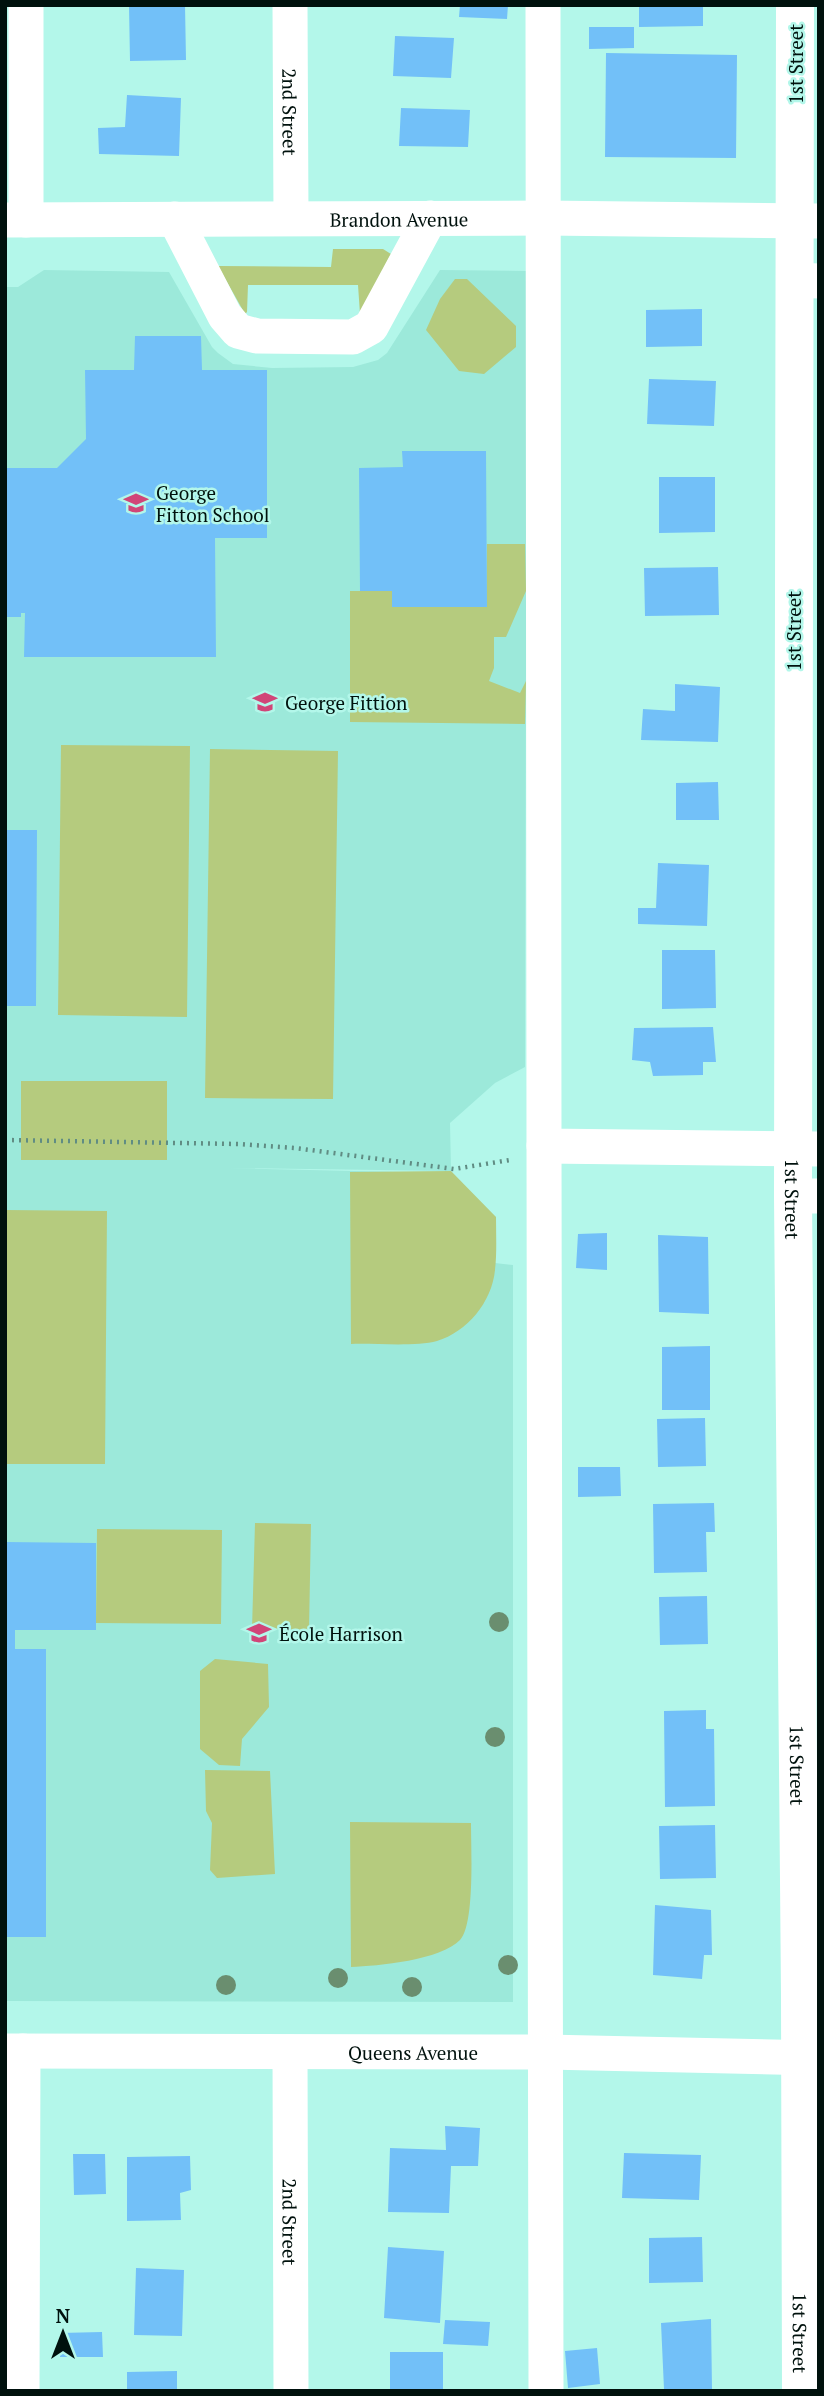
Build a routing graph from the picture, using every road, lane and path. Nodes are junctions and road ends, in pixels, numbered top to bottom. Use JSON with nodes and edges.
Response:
{"nodes":[{"id":1,"x":26,"y":5,"type":"edge"},
{"id":2,"x":290,"y":5,"type":"edge"},
{"id":3,"x":543,"y":5,"type":"edge"},
{"id":4,"x":795,"y":5,"type":"edge"},
{"id":5,"x":291,"y":218,"type":"junction"},
{"id":6,"x":430,"y":218,"type":"junction"},
{"id":7,"x":544,"y":218,"type":"junction"},
{"id":8,"x":175,"y":219,"type":"junction"},
{"id":9,"x":16,"y":220,"type":"edge"},
{"id":10,"x":806,"y":221,"type":"edge"},
{"id":11,"x":806,"y":281,"type":"edge"},
{"id":12,"x":5,"y":1140,"type":"edge"},
{"id":13,"x":544,"y":1146,"type":"junction"},
{"id":14,"x":806,"y":1149,"type":"edge"},
{"id":15,"x":806,"y":1196,"type":"edge"},
{"id":16,"x":14,"y":2051,"type":"edge"},
{"id":17,"x":290,"y":2052,"type":"junction"},
{"id":18,"x":546,"y":2052,"type":"junction"},
{"id":19,"x":810,"y":2057,"type":"edge"},
{"id":20,"x":22,"y":2391,"type":"edge"},
{"id":21,"x":291,"y":2391,"type":"edge"},
{"id":22,"x":546,"y":2391,"type":"edge"},
{"id":23,"x":801,"y":2391,"type":"edge"}],
"edges":[{"from":1,"to":9,"type":"street"},
{"from":2,"to":5,"type":"street","name":"2nd Street"},
{"from":3,"to":7,"type":"street"},
{"from":4,"to":10,"type":"main road","name":"1st Street"},
{"from":5,"to":6,"type":"street","name":"Brandon Avenue"},
{"from":5,"to":8,"type":"street","name":"Brandon Avenue"},
{"from":6,"to":7,"type":"street","name":"Brandon Avenue"},
{"from":6,"to":8,"type":"street"},
{"from":7,"to":10,"type":"street","name":"Brandon Avenue"},
{"from":7,"to":13,"type":"street"},
{"from":8,"to":9,"type":"street","name":"Brandon Avenue"},
{"from":10,"to":11,"type":"main road","name":"1st Street"},
{"from":11,"to":14,"type":"main road","name":"1st Street"},
{"from":12,"to":13,"type":"path"},
{"from":13,"to":14,"type":"street"},
{"from":13,"to":18,"type":"street"},
{"from":14,"to":15,"type":"main road","name":"1st Street"},
{"from":15,"to":19,"type":"main road","name":"1st Street"},
{"from":16,"to":17,"type":"street","name":"Queens Avenue"},
{"from":16,"to":20,"type":"street"},
{"from":17,"to":18,"type":"street","name":"Queens Avenue"},
{"from":17,"to":21,"type":"street","name":"2nd Street"},
{"from":18,"to":19,"type":"street","name":"Queens Avenue"},
{"from":18,"to":22,"type":"street"},
{"from":19,"to":23,"type":"main road","name":"1st Street"}]}
